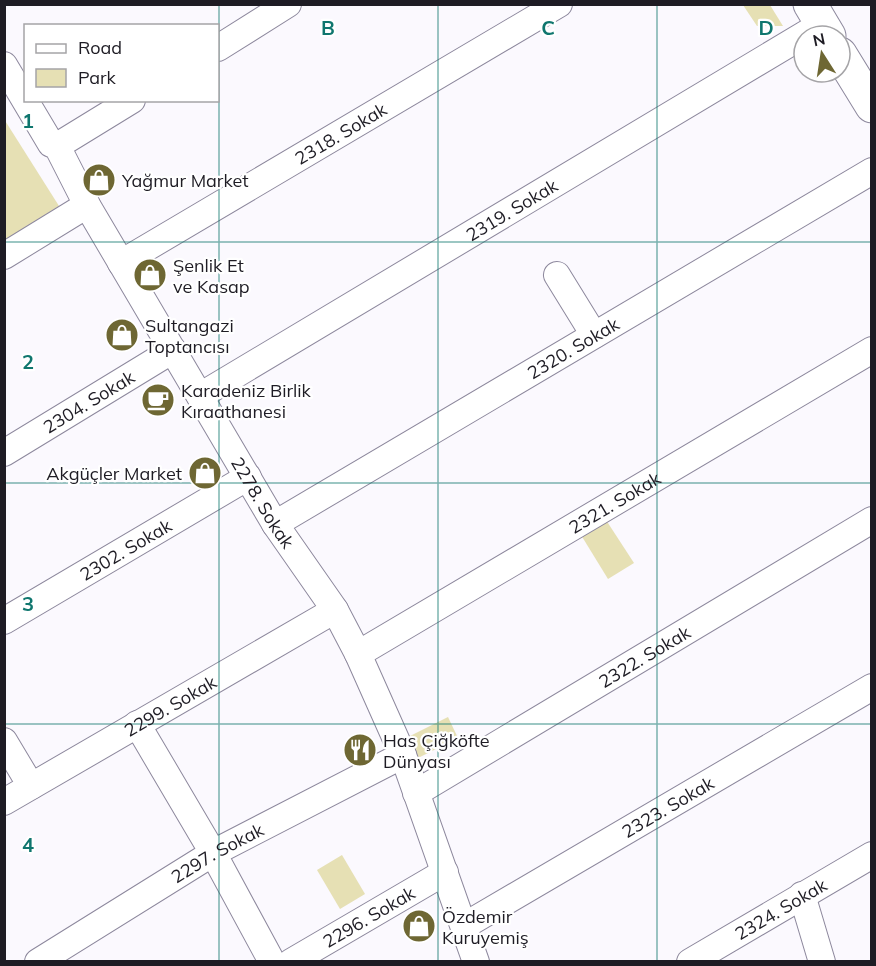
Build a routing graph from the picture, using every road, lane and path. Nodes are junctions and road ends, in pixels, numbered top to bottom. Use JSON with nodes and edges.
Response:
{"nodes":[{"id":1,"x":288,"y":4,"type":"edge"},
{"id":2,"x":559,"y":4,"type":"edge"},
{"id":3,"x":817,"y":15,"type":"edge"},
{"id":4,"x":219,"y":47,"type":"edge"},
{"id":5,"x":4,"y":65,"type":"edge"},
{"id":6,"x":852,"y":74,"type":"edge"},
{"id":7,"x":24,"y":99,"type":"edge"},
{"id":8,"x":26,"y":102,"type":"edge"},
{"id":9,"x":129,"y":102,"type":"edge"},
{"id":10,"x":872,"y":106,"type":"edge"},
{"id":11,"x":57,"y":146,"type":"junction"},
{"id":12,"x":872,"y":171,"type":"edge"},
{"id":13,"x":87,"y":205,"type":"junction"},
{"id":14,"x":4,"y":256,"type":"edge"},
{"id":15,"x":121,"y":263,"type":"junction"},
{"id":16,"x":557,"y":275,"type":"dead end"},
{"id":17,"x":594,"y":335,"type":"junction"},
{"id":18,"x":173,"y":350,"type":"junction"},
{"id":19,"x":872,"y":350,"type":"edge"},
{"id":20,"x":200,"y":396,"type":"junction"},
{"id":21,"x":4,"y":453,"type":"edge"},
{"id":22,"x":248,"y":477,"type":"junction"},
{"id":23,"x":872,"y":520,"type":"edge"},
{"id":24,"x":275,"y":524,"type":"junction"},
{"id":25,"x":335,"y":610,"type":"junction"},
{"id":26,"x":4,"y":621,"type":"edge"},
{"id":27,"x":358,"y":654,"type":"junction"},
{"id":28,"x":872,"y":687,"type":"edge"},
{"id":29,"x":137,"y":724,"type":"junction"},
{"id":30,"x":4,"y":741,"type":"edge"},
{"id":31,"x":403,"y":755,"type":"junction"},
{"id":32,"x":31,"y":786,"type":"junction"},
{"id":33,"x":417,"y":793,"type":"junction"},
{"id":34,"x":4,"y":802,"type":"edge"},
{"id":35,"x":213,"y":853,"type":"junction"},
{"id":36,"x":872,"y":855,"type":"edge"},
{"id":37,"x":445,"y":872,"type":"junction"},
{"id":38,"x":802,"y":896,"type":"junction"},
{"id":39,"x":464,"y":926,"type":"junction"},
{"id":40,"x":38,"y":962,"type":"edge"},
{"id":41,"x":272,"y":962,"type":"edge"},
{"id":42,"x":291,"y":962,"type":"edge"},
{"id":43,"x":476,"y":962,"type":"edge"},
{"id":44,"x":690,"y":962,"type":"edge"},
{"id":45,"x":822,"y":962,"type":"edge"}],
"edges":[{"from":1,"to":4,"type":"street"},
{"from":2,"to":15,"type":"street","name":"2318. Sokak"},
{"from":3,"to":20,"type":"street","name":"2319. Sokak"},
{"from":5,"to":7,"type":"street","name":"2278. Sokak"},
{"from":6,"to":10,"type":"main road"},
{"from":8,"to":11,"type":"street","name":"2278. Sokak"},
{"from":9,"to":11,"type":"street"},
{"from":11,"to":13,"type":"street","name":"2278. Sokak"},
{"from":12,"to":17,"type":"street","name":"2320. Sokak"},
{"from":13,"to":14,"type":"street"},
{"from":13,"to":15,"type":"street","name":"2278. Sokak"},
{"from":15,"to":18,"type":"street","name":"2278. Sokak"},
{"from":16,"to":17,"type":"street"},
{"from":17,"to":24,"type":"street","name":"2320. Sokak"},
{"from":18,"to":20,"type":"street","name":"2278. Sokak"},
{"from":18,"to":21,"type":"street","name":"2304. Sokak"},
{"from":19,"to":27,"type":"street","name":"2321. Sokak"},
{"from":20,"to":22,"type":"street","name":"2278. Sokak"},
{"from":22,"to":24,"type":"street","name":"2278. Sokak"},
{"from":22,"to":26,"type":"street","name":"2302. Sokak"},
{"from":23,"to":33,"type":"street","name":"2322. Sokak"},
{"from":24,"to":25,"type":"street","name":"2278. Sokak"},
{"from":25,"to":27,"type":"street","name":"2278. Sokak"},
{"from":25,"to":29,"type":"street","name":"2299. Sokak"},
{"from":27,"to":31,"type":"street","name":"2278. Sokak"},
{"from":28,"to":39,"type":"street","name":"2323. Sokak"},
{"from":29,"to":32,"type":"street","name":"2299. Sokak"},
{"from":29,"to":35,"type":"street"},
{"from":30,"to":32,"type":"street"},
{"from":31,"to":33,"type":"street","name":"2278. Sokak"},
{"from":31,"to":35,"type":"street","name":"2297. Sokak"},
{"from":32,"to":34,"type":"street","name":"2299. Sokak"},
{"from":33,"to":37,"type":"street","name":"2278. Sokak"},
{"from":35,"to":40,"type":"street","name":"2297. Sokak"},
{"from":35,"to":41,"type":"street"},
{"from":36,"to":38,"type":"street","name":"2324. Sokak"},
{"from":37,"to":39,"type":"street","name":"2278. Sokak"},
{"from":37,"to":42,"type":"street","name":"2296. Sokak"},
{"from":38,"to":44,"type":"street","name":"2324. Sokak"},
{"from":38,"to":45,"type":"street"},
{"from":39,"to":43,"type":"street","name":"2278. Sokak"}]}
